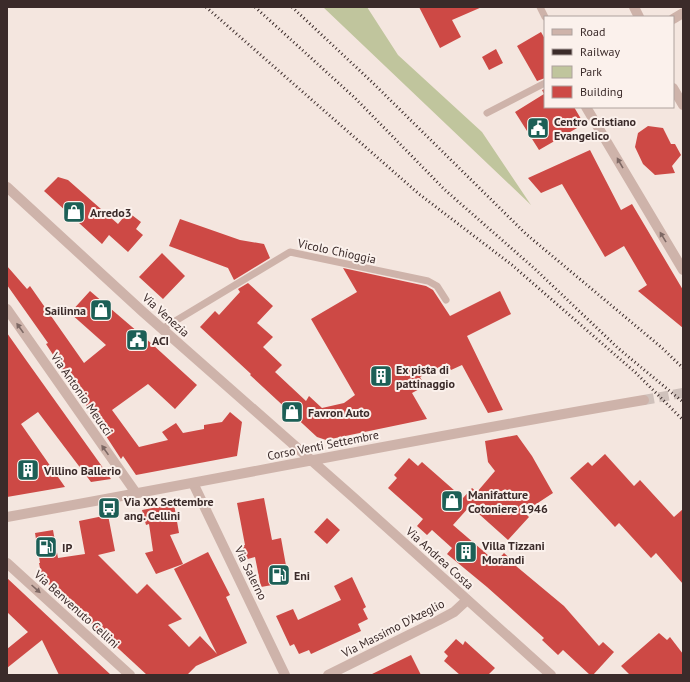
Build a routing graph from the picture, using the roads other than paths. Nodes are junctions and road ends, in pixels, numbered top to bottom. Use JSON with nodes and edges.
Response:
{"nodes":[{"id":1,"x":540,"y":7,"type":"edge"},
{"id":2,"x":634,"y":7,"type":"edge"},
{"id":3,"x":683,"y":13,"type":"edge"},
{"id":4,"x":545,"y":16,"type":"edge"},
{"id":5,"x":638,"y":16,"type":"edge"},
{"id":6,"x":674,"y":18,"type":"edge"},
{"id":7,"x":544,"y":84,"type":"edge"},
{"id":8,"x":674,"y":90,"type":"edge"},
{"id":9,"x":683,"y":105,"type":"edge"},
{"id":10,"x":587,"y":108,"type":"edge"},
{"id":11,"x":487,"y":113,"type":"dead end"},
{"id":12,"x":7,"y":187,"type":"edge"},
{"id":13,"x":683,"y":270,"type":"edge"},
{"id":14,"x":446,"y":300,"type":"dead end"},
{"id":15,"x":7,"y":309,"type":"edge"},
{"id":16,"x":162,"y":329,"type":"junction"},
{"id":17,"x":644,"y":400,"type":"tunnel mouth"},
{"id":18,"x":311,"y":460,"type":"junction"},
{"id":19,"x":192,"y":483,"type":"junction"},
{"id":20,"x":136,"y":493,"type":"junction"},
{"id":21,"x":7,"y":517,"type":"edge"},
{"id":22,"x":7,"y":563,"type":"edge"},
{"id":23,"x":467,"y":600,"type":"junction"},
{"id":24,"x":130,"y":675,"type":"edge"},
{"id":25,"x":285,"y":675,"type":"edge"},
{"id":26,"x":328,"y":675,"type":"edge"},
{"id":27,"x":551,"y":675,"type":"edge"}],
"edges":[{"from":1,"to":4,"type":"lane"},
{"from":2,"to":5,"type":"street"},
{"from":3,"to":6,"type":"street"},
{"from":7,"to":11,"type":"lane"},
{"from":8,"to":9,"type":"street"},
{"from":13,"to":10,"type":"street","one_way":true},
{"from":12,"to":16,"type":"street","name":"Via Venezia"},
{"from":14,"to":16,"type":"lane","name":"Vicolo Chioggia"},
{"from":20,"to":15,"type":"street","name":"Via Antonio Meucci","one_way":true},
{"from":16,"to":18,"type":"street","name":"Via Venezia"},
{"from":17,"to":18,"type":"street","name":"Corso Venti Settembre"},
{"from":18,"to":19,"type":"street","name":"Corso Venti Settembre"},
{"from":18,"to":23,"type":"street","name":"Via Andrea Costa"},
{"from":19,"to":20,"type":"street","name":"Corso Venti Settembre"},
{"from":19,"to":25,"type":"street","name":"Via Salerno"},
{"from":20,"to":21,"type":"street","name":"Corso Venti Settembre"},
{"from":22,"to":24,"type":"street","name":"Via Benvenuto Cellini","one_way":true},
{"from":23,"to":26,"type":"street","name":"Via Massimo D'Azeglio"},
{"from":23,"to":27,"type":"street","name":"Via Andrea Costa"}]}
